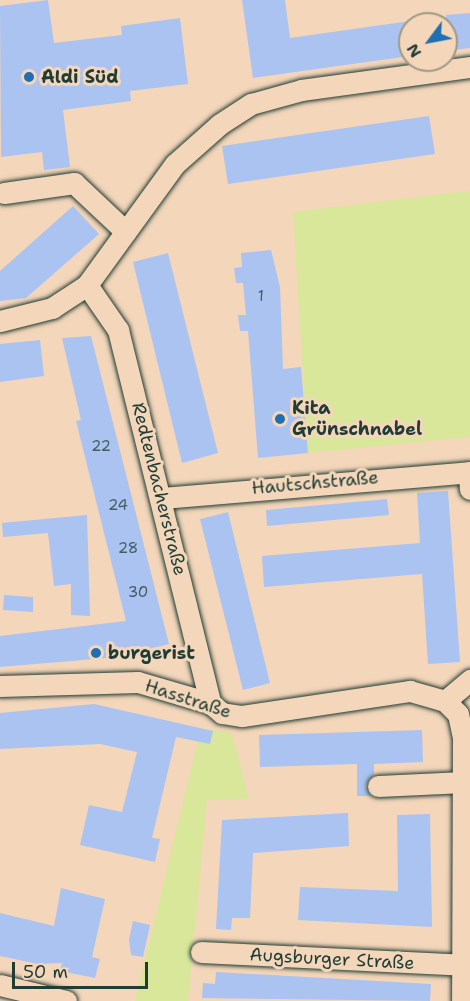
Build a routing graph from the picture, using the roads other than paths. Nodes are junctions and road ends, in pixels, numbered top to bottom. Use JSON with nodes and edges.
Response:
{"nodes":[{"id":1,"x":470,"y":67,"type":"edge"},
{"id":2,"x":4,"y":193,"type":"dead end"},
{"id":3,"x":126,"y":232,"type":"junction"},
{"id":4,"x":87,"y":285,"type":"junction"},
{"id":5,"x":0,"y":321,"type":"edge"},
{"id":6,"x":469,"y":481,"type":"edge"},
{"id":7,"x":162,"y":498,"type":"junction"},
{"id":8,"x":470,"y":680,"type":"edge"},
{"id":9,"x":0,"y":686,"type":"edge"},
{"id":10,"x":445,"y":701,"type":"junction"},
{"id":11,"x":210,"y":703,"type":"junction"},
{"id":12,"x":464,"y":782,"type":"junction"},
{"id":13,"x":378,"y":786,"type":"dead end"},
{"id":14,"x":201,"y":952,"type":"dead end"},
{"id":15,"x":463,"y":965,"type":"junction"},
{"id":16,"x":0,"y":985,"type":"edge"},
{"id":17,"x":465,"y":999,"type":"edge"},
{"id":18,"x":66,"y":1001,"type":"edge"}],
"edges":[{"from":1,"to":3,"type":"street"},
{"from":2,"to":3,"type":"street"},
{"from":3,"to":4,"type":"street"},
{"from":4,"to":5,"type":"street"},
{"from":4,"to":7,"type":"street","name":"Redtenbacherstraße"},
{"from":6,"to":7,"type":"street","name":"Hautschstraße"},
{"from":7,"to":11,"type":"street","name":"Redtenbacherstraße"},
{"from":8,"to":10,"type":"street"},
{"from":9,"to":11,"type":"street","name":"Hasstraße"},
{"from":10,"to":11,"type":"street","name":"Hasstraße"},
{"from":10,"to":12,"type":"street"},
{"from":12,"to":13,"type":"street"},
{"from":12,"to":15,"type":"street"},
{"from":14,"to":15,"type":"street","name":"Augsburger Straße"},
{"from":15,"to":17,"type":"street"},
{"from":16,"to":18,"type":"street"}]}
